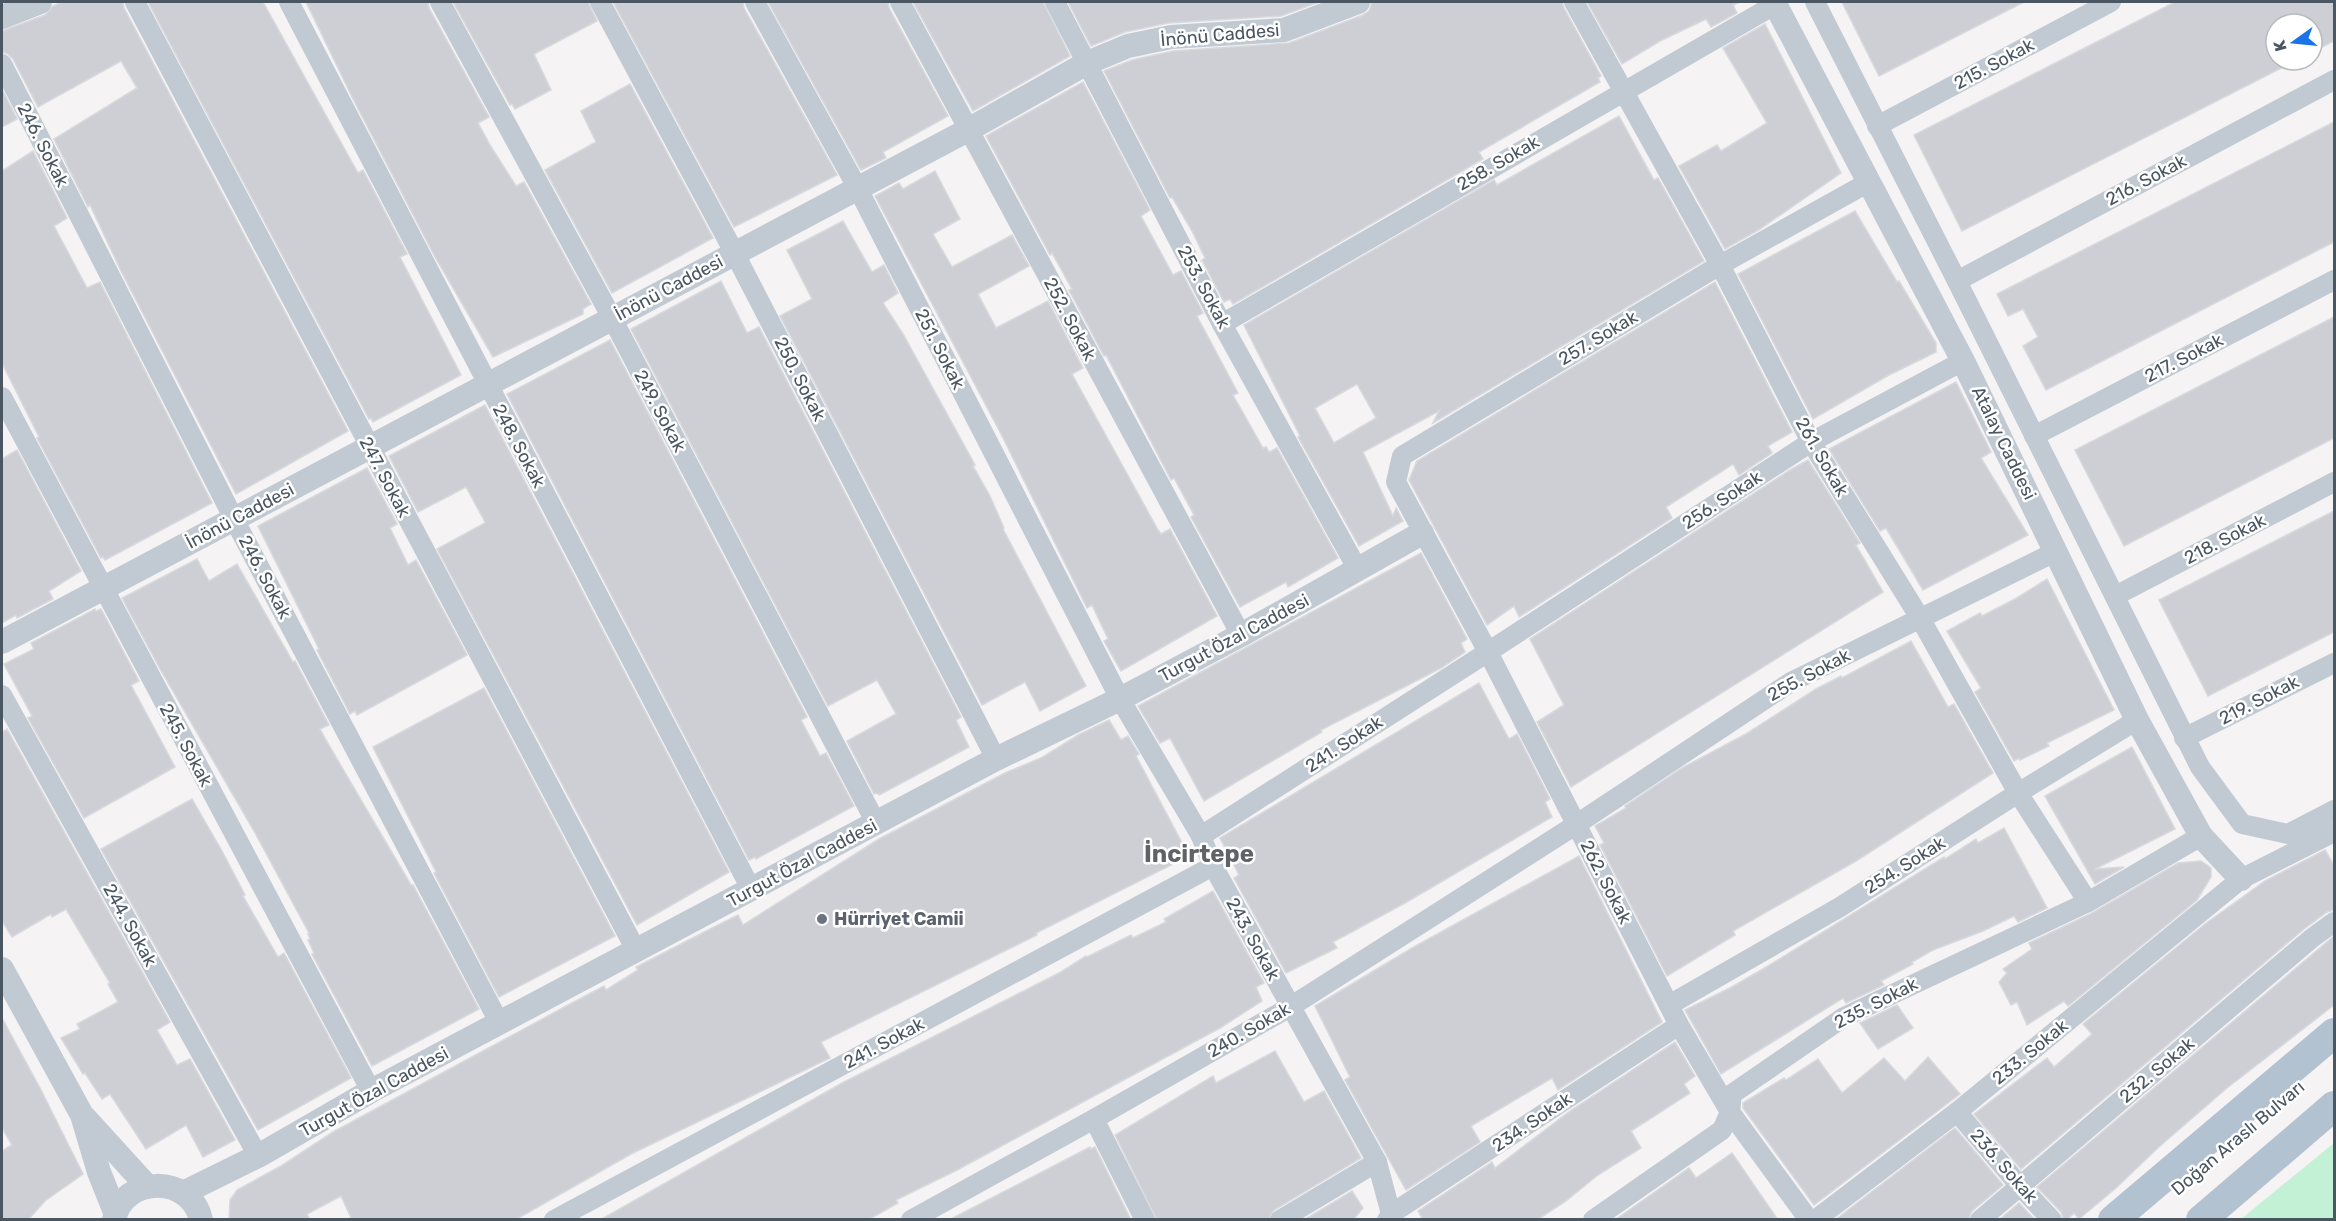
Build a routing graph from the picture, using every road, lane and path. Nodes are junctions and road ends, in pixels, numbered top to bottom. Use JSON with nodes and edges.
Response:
{"nodes":[{"id":1,"x":36,"y":2,"type":"edge"},
{"id":2,"x":135,"y":2,"type":"edge"},
{"id":3,"x":289,"y":2,"type":"edge"},
{"id":4,"x":440,"y":2,"type":"edge"},
{"id":5,"x":600,"y":2,"type":"edge"},
{"id":6,"x":755,"y":2,"type":"edge"},
{"id":7,"x":900,"y":2,"type":"edge"},
{"id":8,"x":1055,"y":2,"type":"edge"},
{"id":9,"x":1358,"y":2,"type":"edge"},
{"id":10,"x":1574,"y":2,"type":"edge"},
{"id":11,"x":1815,"y":2,"type":"edge"},
{"id":12,"x":2111,"y":2,"type":"edge"},
{"id":13,"x":1775,"y":3,"type":"edge"},
{"id":14,"x":2,"y":17,"type":"edge"},
{"id":15,"x":1087,"y":63,"type":"junction"},
{"id":16,"x":2,"y":64,"type":"edge"},
{"id":17,"x":2334,"y":80,"type":"edge"},
{"id":18,"x":1623,"y":91,"type":"junction"},
{"id":19,"x":1877,"y":126,"type":"junction"},
{"id":20,"x":968,"y":130,"type":"junction"},
{"id":21,"x":1869,"y":182,"type":"junction"},
{"id":22,"x":858,"y":189,"type":"junction"},
{"id":23,"x":734,"y":252,"type":"junction"},
{"id":24,"x":1720,"y":265,"type":"junction"},
{"id":25,"x":2334,"y":280,"type":"edge"},
{"id":26,"x":1957,"y":281,"type":"junction"},
{"id":27,"x":612,"y":318,"type":"junction"},
{"id":28,"x":1222,"y":324,"type":"junction"},
{"id":29,"x":1963,"y":360,"type":"junction"},
{"id":30,"x":487,"y":383,"type":"junction"},
{"id":31,"x":2,"y":398,"type":"edge"},
{"id":32,"x":2034,"y":436,"type":"junction"},
{"id":33,"x":1811,"y":442,"type":"junction"},
{"id":34,"x":369,"y":447,"type":"junction"},
{"id":35,"x":2334,"y":482,"type":"edge"},
{"id":36,"x":234,"y":519,"type":"junction"},
{"id":37,"x":1422,"y":533,"type":"junction"},
{"id":38,"x":2056,"y":551,"type":"junction"},
{"id":39,"x":1358,"y":570,"type":"junction"},
{"id":40,"x":102,"y":588,"type":"junction"},
{"id":41,"x":2115,"y":596,"type":"junction"},
{"id":42,"x":1920,"y":618,"type":"junction"},
{"id":43,"x":1241,"y":635,"type":"junction"},
{"id":44,"x":2,"y":642,"type":"edge"},
{"id":45,"x":1488,"y":652,"type":"junction"},
{"id":46,"x":2334,"y":663,"type":"edge"},
{"id":47,"x":2,"y":695,"type":"edge"},
{"id":48,"x":1120,"y":699,"type":"junction"},
{"id":49,"x":2138,"y":720,"type":"junction"},
{"id":50,"x":2184,"y":738,"type":"junction"},
{"id":51,"x":996,"y":759,"type":"junction"},
{"id":52,"x":2018,"y":793,"type":"junction"},
{"id":53,"x":2334,"y":810,"type":"edge"},
{"id":54,"x":876,"y":823,"type":"junction"},
{"id":55,"x":1577,"y":824,"type":"junction"},
{"id":56,"x":2334,"y":832,"type":"edge"},
{"id":57,"x":1201,"y":836,"type":"junction"},
{"id":58,"x":2201,"y":836,"type":"junction"},
{"id":59,"x":1213,"y":866,"type":"junction"},
{"id":60,"x":2241,"y":879,"type":"junction"},
{"id":61,"x":752,"y":889,"type":"junction"},
{"id":62,"x":2088,"y":902,"type":"junction"},
{"id":63,"x":2334,"y":922,"type":"edge"},
{"id":64,"x":637,"y":952,"type":"junction"},
{"id":65,"x":2,"y":969,"type":"edge"},
{"id":66,"x":1668,"y":1005,"type":"junction"},
{"id":67,"x":1290,"y":1007,"type":"junction"},
{"id":68,"x":500,"y":1024,"type":"junction"},
{"id":69,"x":1678,"y":1025,"type":"junction"},
{"id":70,"x":2334,"y":1033,"type":"edge"},
{"id":71,"x":2334,"y":1056,"type":"edge"},
{"id":72,"x":371,"y":1091,"type":"junction"},
{"id":73,"x":2334,"y":1106,"type":"edge"},
{"id":74,"x":1730,"y":1112,"type":"junction"},
{"id":75,"x":1957,"y":1112,"type":"junction"},
{"id":76,"x":82,"y":1115,"type":"junction"},
{"id":77,"x":1094,"y":1119,"type":"junction"},
{"id":78,"x":258,"y":1156,"type":"junction"},
{"id":79,"x":1377,"y":1162,"type":"junction"},
{"id":80,"x":147,"y":1186,"type":"junction"},
{"id":81,"x":2020,"y":1186,"type":"junction"},
{"id":82,"x":183,"y":1193,"type":"junction"},
{"id":83,"x":114,"y":1216,"type":"edge"},
{"id":84,"x":1389,"y":1217,"type":"edge"},
{"id":85,"x":201,"y":1220,"type":"edge"},
{"id":86,"x":554,"y":1220,"type":"edge"},
{"id":87,"x":911,"y":1220,"type":"edge"},
{"id":88,"x":1145,"y":1220,"type":"edge"},
{"id":89,"x":1280,"y":1220,"type":"edge"},
{"id":90,"x":1593,"y":1220,"type":"edge"},
{"id":91,"x":1809,"y":1220,"type":"edge"},
{"id":92,"x":1815,"y":1220,"type":"edge"},
{"id":93,"x":1980,"y":1220,"type":"edge"},
{"id":94,"x":2052,"y":1220,"type":"edge"},
{"id":95,"x":2113,"y":1220,"type":"edge"},
{"id":96,"x":2142,"y":1220,"type":"edge"},
{"id":97,"x":2201,"y":1220,"type":"edge"}],
"edges":[{"from":1,"to":14,"type":"street"},
{"from":2,"to":34,"type":"street","name":"247. Sokak"},
{"from":3,"to":30,"type":"street","name":"248. Sokak"},
{"from":4,"to":27,"type":"street","name":"249. Sokak"},
{"from":5,"to":23,"type":"street","name":"250. Sokak"},
{"from":6,"to":22,"type":"street","name":"251. Sokak"},
{"from":7,"to":20,"type":"street","name":"252. Sokak"},
{"from":8,"to":15,"type":"street","name":"253. Sokak"},
{"from":9,"to":15,"type":"street","name":"İnönü Caddesi"},
{"from":10,"to":18,"type":"street","name":"261. Sokak"},
{"from":11,"to":19,"type":"street"},
{"from":12,"to":19,"type":"street","name":"215. Sokak"},
{"from":13,"to":18,"type":"street","name":"258. Sokak"},
{"from":13,"to":21,"type":"street","name":"Atalay Caddesi"},
{"from":15,"to":20,"type":"street","name":"İnönü Caddesi"},
{"from":15,"to":28,"type":"street","name":"253. Sokak"},
{"from":16,"to":36,"type":"street","name":"246. Sokak"},
{"from":17,"to":26,"type":"street","name":"216. Sokak"},
{"from":18,"to":24,"type":"street","name":"261. Sokak"},
{"from":18,"to":28,"type":"street","name":"258. Sokak"},
{"from":19,"to":26,"type":"street"},
{"from":20,"to":22,"type":"street","name":"İnönü Caddesi"},
{"from":20,"to":43,"type":"street","name":"252. Sokak"},
{"from":21,"to":24,"type":"street","name":"257. Sokak"},
{"from":21,"to":29,"type":"street","name":"Atalay Caddesi"},
{"from":22,"to":23,"type":"street","name":"İnönü Caddesi"},
{"from":22,"to":48,"type":"street","name":"251. Sokak"},
{"from":23,"to":27,"type":"street","name":"İnönü Caddesi"},
{"from":23,"to":51,"type":"street","name":"250. Sokak"},
{"from":24,"to":33,"type":"street","name":"261. Sokak"},
{"from":24,"to":37,"type":"street","name":"257. Sokak"},
{"from":25,"to":32,"type":"street","name":"217. Sokak"},
{"from":26,"to":32,"type":"street"},
{"from":27,"to":30,"type":"street","name":"İnönü Caddesi"},
{"from":27,"to":54,"type":"street","name":"249. Sokak"},
{"from":28,"to":39,"type":"street","name":"253. Sokak"},
{"from":29,"to":33,"type":"street","name":"256. Sokak"},
{"from":29,"to":38,"type":"street","name":"Atalay Caddesi"},
{"from":30,"to":34,"type":"street","name":"İnönü Caddesi"},
{"from":30,"to":61,"type":"street","name":"248. Sokak"},
{"from":31,"to":40,"type":"street","name":"245. Sokak"},
{"from":32,"to":41,"type":"street"},
{"from":33,"to":42,"type":"street","name":"261. Sokak"},
{"from":33,"to":45,"type":"street","name":"256. Sokak"},
{"from":34,"to":36,"type":"street","name":"İnönü Caddesi"},
{"from":34,"to":64,"type":"street","name":"247. Sokak"},
{"from":35,"to":41,"type":"street","name":"218. Sokak"},
{"from":36,"to":40,"type":"street","name":"İnönü Caddesi"},
{"from":36,"to":68,"type":"street","name":"246. Sokak"},
{"from":37,"to":39,"type":"street","name":"Turgut Özal Caddesi"},
{"from":37,"to":45,"type":"street","name":"262. Sokak"},
{"from":38,"to":42,"type":"street","name":"255. Sokak"},
{"from":38,"to":49,"type":"street","name":"Atalay Caddesi"},
{"from":39,"to":43,"type":"street","name":"Turgut Özal Caddesi"},
{"from":40,"to":44,"type":"street","name":"İnönü Caddesi"},
{"from":40,"to":72,"type":"street","name":"245. Sokak"},
{"from":41,"to":50,"type":"street"},
{"from":42,"to":52,"type":"street","name":"261. Sokak"},
{"from":42,"to":55,"type":"street","name":"255. Sokak"},
{"from":43,"to":48,"type":"street","name":"Turgut Özal Caddesi"},
{"from":45,"to":55,"type":"street","name":"262. Sokak"},
{"from":45,"to":57,"type":"street","name":"241. Sokak"},
{"from":46,"to":50,"type":"street","name":"219. Sokak"},
{"from":47,"to":78,"type":"street","name":"244. Sokak"},
{"from":48,"to":51,"type":"street","name":"Turgut Özal Caddesi"},
{"from":48,"to":57,"type":"street","name":"243. Sokak"},
{"from":49,"to":52,"type":"street","name":"254. Sokak"},
{"from":49,"to":58,"type":"street","name":"Atalay Caddesi"},
{"from":50,"to":53,"type":"street"},
{"from":51,"to":54,"type":"street","name":"Turgut Özal Caddesi"},
{"from":52,"to":62,"type":"street","name":"261. Sokak"},
{"from":52,"to":66,"type":"street","name":"254. Sokak"},
{"from":54,"to":61,"type":"street","name":"Turgut Özal Caddesi"},
{"from":55,"to":66,"type":"street","name":"262. Sokak"},
{"from":55,"to":67,"type":"street","name":"240. Sokak"},
{"from":56,"to":60,"type":"street","name":"233. Sokak"},
{"from":57,"to":59,"type":"street","name":"243. Sokak"},
{"from":58,"to":60,"type":"street","name":"Atalay Caddesi"},
{"from":58,"to":62,"type":"street","name":"235. Sokak"},
{"from":59,"to":67,"type":"street","name":"243. Sokak"},
{"from":59,"to":86,"type":"street","name":"241. Sokak"},
{"from":60,"to":75,"type":"street","name":"233. Sokak"},
{"from":61,"to":64,"type":"street","name":"Turgut Özal Caddesi"},
{"from":62,"to":74,"type":"street","name":"235. Sokak"},
{"from":63,"to":81,"type":"street","name":"232. Sokak"},
{"from":64,"to":68,"type":"street","name":"Turgut Özal Caddesi"},
{"from":65,"to":76,"type":"street"},
{"from":66,"to":69,"type":"street","name":"262. Sokak"},
{"from":67,"to":77,"type":"street","name":"240. Sokak"},
{"from":67,"to":79,"type":"street","name":"243. Sokak"},
{"from":68,"to":72,"type":"street","name":"Turgut Özal Caddesi"},
{"from":69,"to":74,"type":"street","name":"262. Sokak"},
{"from":69,"to":84,"type":"street","name":"234. Sokak"},
{"from":70,"to":95,"type":"main road"},
{"from":71,"to":96,"type":"main road","name":"Doğan Araslı Bulvarı"},
{"from":72,"to":78,"type":"street","name":"Turgut Özal Caddesi"},
{"from":73,"to":97,"type":"main road","name":"Doğan Araslı Bulvarı"},
{"from":74,"to":90,"type":"street","name":"235. Sokak"},
{"from":74,"to":91,"type":"street","name":"262. Sokak"},
{"from":75,"to":81,"type":"street","name":"236. Sokak"},
{"from":75,"to":92,"type":"street","name":"233. Sokak"},
{"from":76,"to":80,"type":"street"},
{"from":76,"to":83,"type":"street"},
{"from":77,"to":87,"type":"street","name":"240. Sokak"},
{"from":77,"to":88,"type":"street"},
{"from":78,"to":82,"type":"street","name":"Turgut Özal Caddesi"},
{"from":79,"to":84,"type":"street","name":"243. Sokak"},
{"from":79,"to":89,"type":"street"},
{"from":80,"to":82,"type":"street"},
{"from":80,"to":83,"type":"street"},
{"from":81,"to":93,"type":"street","name":"232. Sokak"},
{"from":81,"to":94,"type":"street","name":"236. Sokak"},
{"from":82,"to":85,"type":"street"}]}
